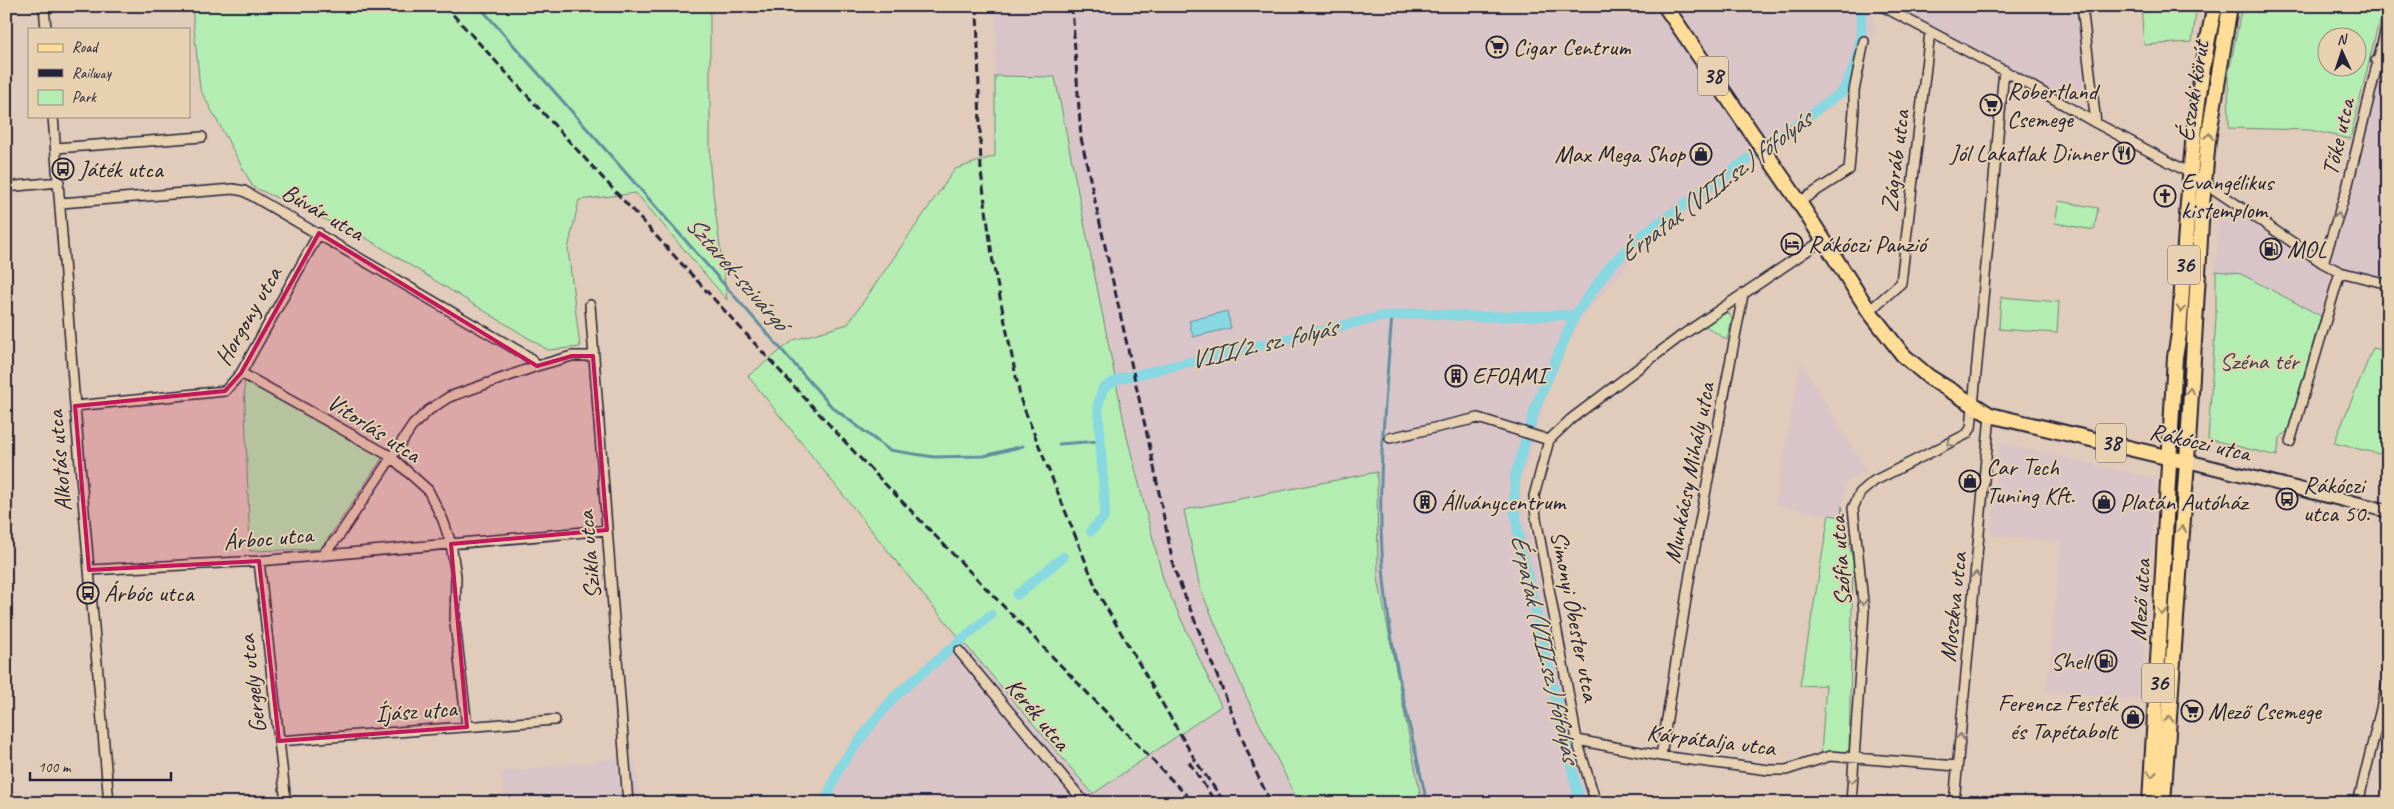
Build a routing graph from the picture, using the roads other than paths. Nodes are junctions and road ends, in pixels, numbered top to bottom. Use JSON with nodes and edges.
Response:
{"nodes":[{"id":1,"x":44,"y":6,"type":"edge"},
{"id":2,"x":1665,"y":6,"type":"edge"},
{"id":3,"x":1882,"y":6,"type":"edge"},
{"id":4,"x":2082,"y":6,"type":"edge"},
{"id":5,"x":2214,"y":6,"type":"edge"},
{"id":6,"x":2230,"y":6,"type":"edge"},
{"id":7,"x":2388,"y":20,"type":"edge"},
{"id":8,"x":46,"y":28,"type":"edge"},
{"id":9,"x":1930,"y":32,"type":"junction"},
{"id":10,"x":1864,"y":41,"type":"dead end"},
{"id":11,"x":2388,"y":60,"type":"edge"},
{"id":12,"x":2376,"y":61,"type":"junction"},
{"id":13,"x":2004,"y":70,"type":"junction"},
{"id":14,"x":53,"y":118,"type":"edge"},
{"id":15,"x":2096,"y":123,"type":"junction"},
{"id":16,"x":202,"y":137,"type":"dead end"},
{"id":17,"x":56,"y":148,"type":"junction"},
{"id":18,"x":2190,"y":173,"type":"junction"},
{"id":19,"x":59,"y":182,"type":"junction"},
{"id":20,"x":2204,"y":184,"type":"junction"},
{"id":21,"x":6,"y":187,"type":"edge"},
{"id":22,"x":1799,"y":202,"type":"junction"},
{"id":23,"x":61,"y":204,"type":"junction"},
{"id":24,"x":319,"y":233,"type":"junction"},
{"id":25,"x":1823,"y":240,"type":"junction"},
{"id":26,"x":2323,"y":263,"type":"junction"},
{"id":27,"x":2340,"y":272,"type":"junction"},
{"id":28,"x":2388,"y":284,"type":"edge"},
{"id":29,"x":1743,"y":295,"type":"junction"},
{"id":30,"x":590,"y":305,"type":"dead end"},
{"id":31,"x":1869,"y":311,"type":"junction"},
{"id":32,"x":593,"y":356,"type":"junction"},
{"id":33,"x":537,"y":366,"type":"junction"},
{"id":34,"x":241,"y":372,"type":"junction"},
{"id":35,"x":75,"y":406,"type":"junction"},
{"id":36,"x":1974,"y":406,"type":"junction"},
{"id":37,"x":1990,"y":415,"type":"junction"},
{"id":38,"x":1971,"y":428,"type":"junction"},
{"id":39,"x":1987,"y":434,"type":"junction"},
{"id":40,"x":1390,"y":438,"type":"dead end"},
{"id":41,"x":1549,"y":440,"type":"junction"},
{"id":42,"x":2290,"y":442,"type":"dead end"},
{"id":43,"x":390,"y":456,"type":"junction"},
{"id":44,"x":2171,"y":459,"type":"junction"},
{"id":45,"x":2187,"y":461,"type":"junction"},
{"id":46,"x":2388,"y":511,"type":"edge"},
{"id":47,"x":607,"y":530,"type":"junction"},
{"id":48,"x":451,"y":544,"type":"junction"},
{"id":49,"x":323,"y":554,"type":"junction"},
{"id":50,"x":259,"y":561,"type":"junction"},
{"id":51,"x":88,"y":570,"type":"junction"},
{"id":52,"x":959,"y":651,"type":"dead end"},
{"id":53,"x":2388,"y":680,"type":"edge"},
{"id":54,"x":556,"y":720,"type":"dead end"},
{"id":55,"x":467,"y":727,"type":"junction"},
{"id":56,"x":1578,"y":740,"type":"junction"},
{"id":57,"x":279,"y":741,"type":"junction"},
{"id":58,"x":1661,"y":756,"type":"junction"},
{"id":59,"x":1854,"y":757,"type":"junction"},
{"id":60,"x":1957,"y":766,"type":"junction"},
{"id":61,"x":109,"y":803,"type":"edge"},
{"id":62,"x":286,"y":803,"type":"edge"},
{"id":63,"x":628,"y":803,"type":"edge"},
{"id":64,"x":1085,"y":803,"type":"edge"},
{"id":65,"x":1596,"y":803,"type":"edge"},
{"id":66,"x":1851,"y":803,"type":"edge"},
{"id":67,"x":1954,"y":803,"type":"edge"},
{"id":68,"x":2150,"y":803,"type":"edge"},
{"id":69,"x":2163,"y":803,"type":"edge"},
{"id":70,"x":2358,"y":803,"type":"edge"}],
"edges":[{"from":1,"to":8,"type":"street"},
{"from":2,"to":22,"type":"main road","name":"Rákóczi utca","number":"38"},
{"from":3,"to":9,"type":"street"},
{"from":4,"to":15,"type":"street"},
{"from":5,"to":18,"type":"main road","name":"Északi körút","number":"36"},
{"from":20,"to":6,"type":"main road","name":"Északi körút","number":"36","one_way":true},
{"from":7,"to":12,"type":"street","name":"Tőke utca"},
{"from":9,"to":13,"type":"street"},
{"from":9,"to":31,"type":"street","name":"Zágráb utca"},
{"from":10,"to":22,"type":"street"},
{"from":11,"to":12,"type":"street"},
{"from":26,"to":12,"type":"street","name":"Tőke utca","one_way":true},
{"from":13,"to":15,"type":"street"},
{"from":13,"to":36,"type":"street"},
{"from":14,"to":17,"type":"street","name":"Alkotás utca"},
{"from":15,"to":18,"type":"street"},
{"from":16,"to":17,"type":"street"},
{"from":17,"to":19,"type":"street","name":"Alkotás utca"},
{"from":18,"to":20,"type":"street"},
{"from":18,"to":44,"type":"main road","number":"36","one_way":true},
{"from":19,"to":21,"type":"street"},
{"from":19,"to":23,"type":"street","name":"Alkotás utca"},
{"from":20,"to":26,"type":"street"},
{"from":45,"to":20,"type":"main road","number":"36","one_way":true},
{"from":22,"to":25,"type":"main road","name":"Rákóczi utca","number":"38"},
{"from":23,"to":24,"type":"street","name":"Búvár utca"},
{"from":23,"to":35,"type":"street","name":"Alkotás utca"},
{"from":24,"to":33,"type":"street","name":"Búvár utca"},
{"from":24,"to":34,"type":"street","name":"Horgony utca"},
{"from":25,"to":29,"type":"street"},
{"from":25,"to":31,"type":"main road","name":"Rákóczi utca","number":"38"},
{"from":26,"to":27,"type":"street"},
{"from":27,"to":28,"type":"street"},
{"from":27,"to":42,"type":"street"},
{"from":29,"to":41,"type":"street"},
{"from":29,"to":58,"type":"street","name":"Munkácsy Mihály utca"},
{"from":30,"to":32,"type":"street","name":"Szikla utca"},
{"from":31,"to":36,"type":"main road","name":"Rákóczi utca","number":"38"},
{"from":32,"to":33,"type":"street"},
{"from":32,"to":47,"type":"street","name":"Szikla utca"},
{"from":33,"to":43,"type":"street"},
{"from":34,"to":35,"type":"street","name":"Horgony utca"},
{"from":34,"to":43,"type":"street","name":"Vitorlás utca"},
{"from":35,"to":51,"type":"street","name":"Alkotás utca"},
{"from":36,"to":37,"type":"main road","name":"Rákóczi utca","number":"38"},
{"from":36,"to":38,"type":"street"},
{"from":37,"to":39,"type":"street","name":"Moszkva utca"},
{"from":37,"to":44,"type":"main road","name":"Rákóczi utca","number":"38"},
{"from":38,"to":39,"type":"street"},
{"from":38,"to":59,"type":"street","name":"Szófia utca","one_way":true},
{"from":60,"to":39,"type":"street","name":"Moszkva utca","one_way":true},
{"from":40,"to":41,"type":"street"},
{"from":41,"to":56,"type":"street","name":"Simonyi Óbester utca"},
{"from":43,"to":48,"type":"street","name":"Vitorlás utca"},
{"from":43,"to":49,"type":"street"},
{"from":44,"to":45,"type":"main road","name":"Rákóczi utca","number":"38"},
{"from":44,"to":68,"type":"main road","name":"Mező utca","number":"36","one_way":true},
{"from":45,"to":46,"type":"street","name":"Rákóczi utca"},
{"from":69,"to":45,"type":"main road","name":"Mező utca","number":"36","one_way":true},
{"from":47,"to":48,"type":"street","name":"Árboc utca"},
{"from":47,"to":63,"type":"street","name":"Szikla utca"},
{"from":48,"to":49,"type":"street","name":"Árboc utca"},
{"from":48,"to":55,"type":"street","name":"Vitorlás utca"},
{"from":49,"to":50,"type":"street","name":"Árboc utca"},
{"from":50,"to":51,"type":"street","name":"Árboc utca"},
{"from":50,"to":57,"type":"street","name":"Gergely utca"},
{"from":51,"to":61,"type":"street","name":"Alkotás utca"},
{"from":52,"to":64,"type":"street","name":"Kerék utca"},
{"from":53,"to":70,"type":"street"},
{"from":54,"to":55,"type":"street","name":"Íjász utca"},
{"from":55,"to":57,"type":"street","name":"Íjász utca"},
{"from":56,"to":58,"type":"street","name":"Kárpátalja utca"},
{"from":56,"to":65,"type":"street","name":"Simonyi Óbester utca"},
{"from":57,"to":62,"type":"street","name":"Gergely utca"},
{"from":58,"to":59,"type":"street","name":"Kárpátalja utca"},
{"from":59,"to":60,"type":"street","name":"Kárpátalja utca"},
{"from":59,"to":66,"type":"street","name":"Szófia utca","one_way":true},
{"from":60,"to":67,"type":"street","name":"Moszkva utca"}]}
